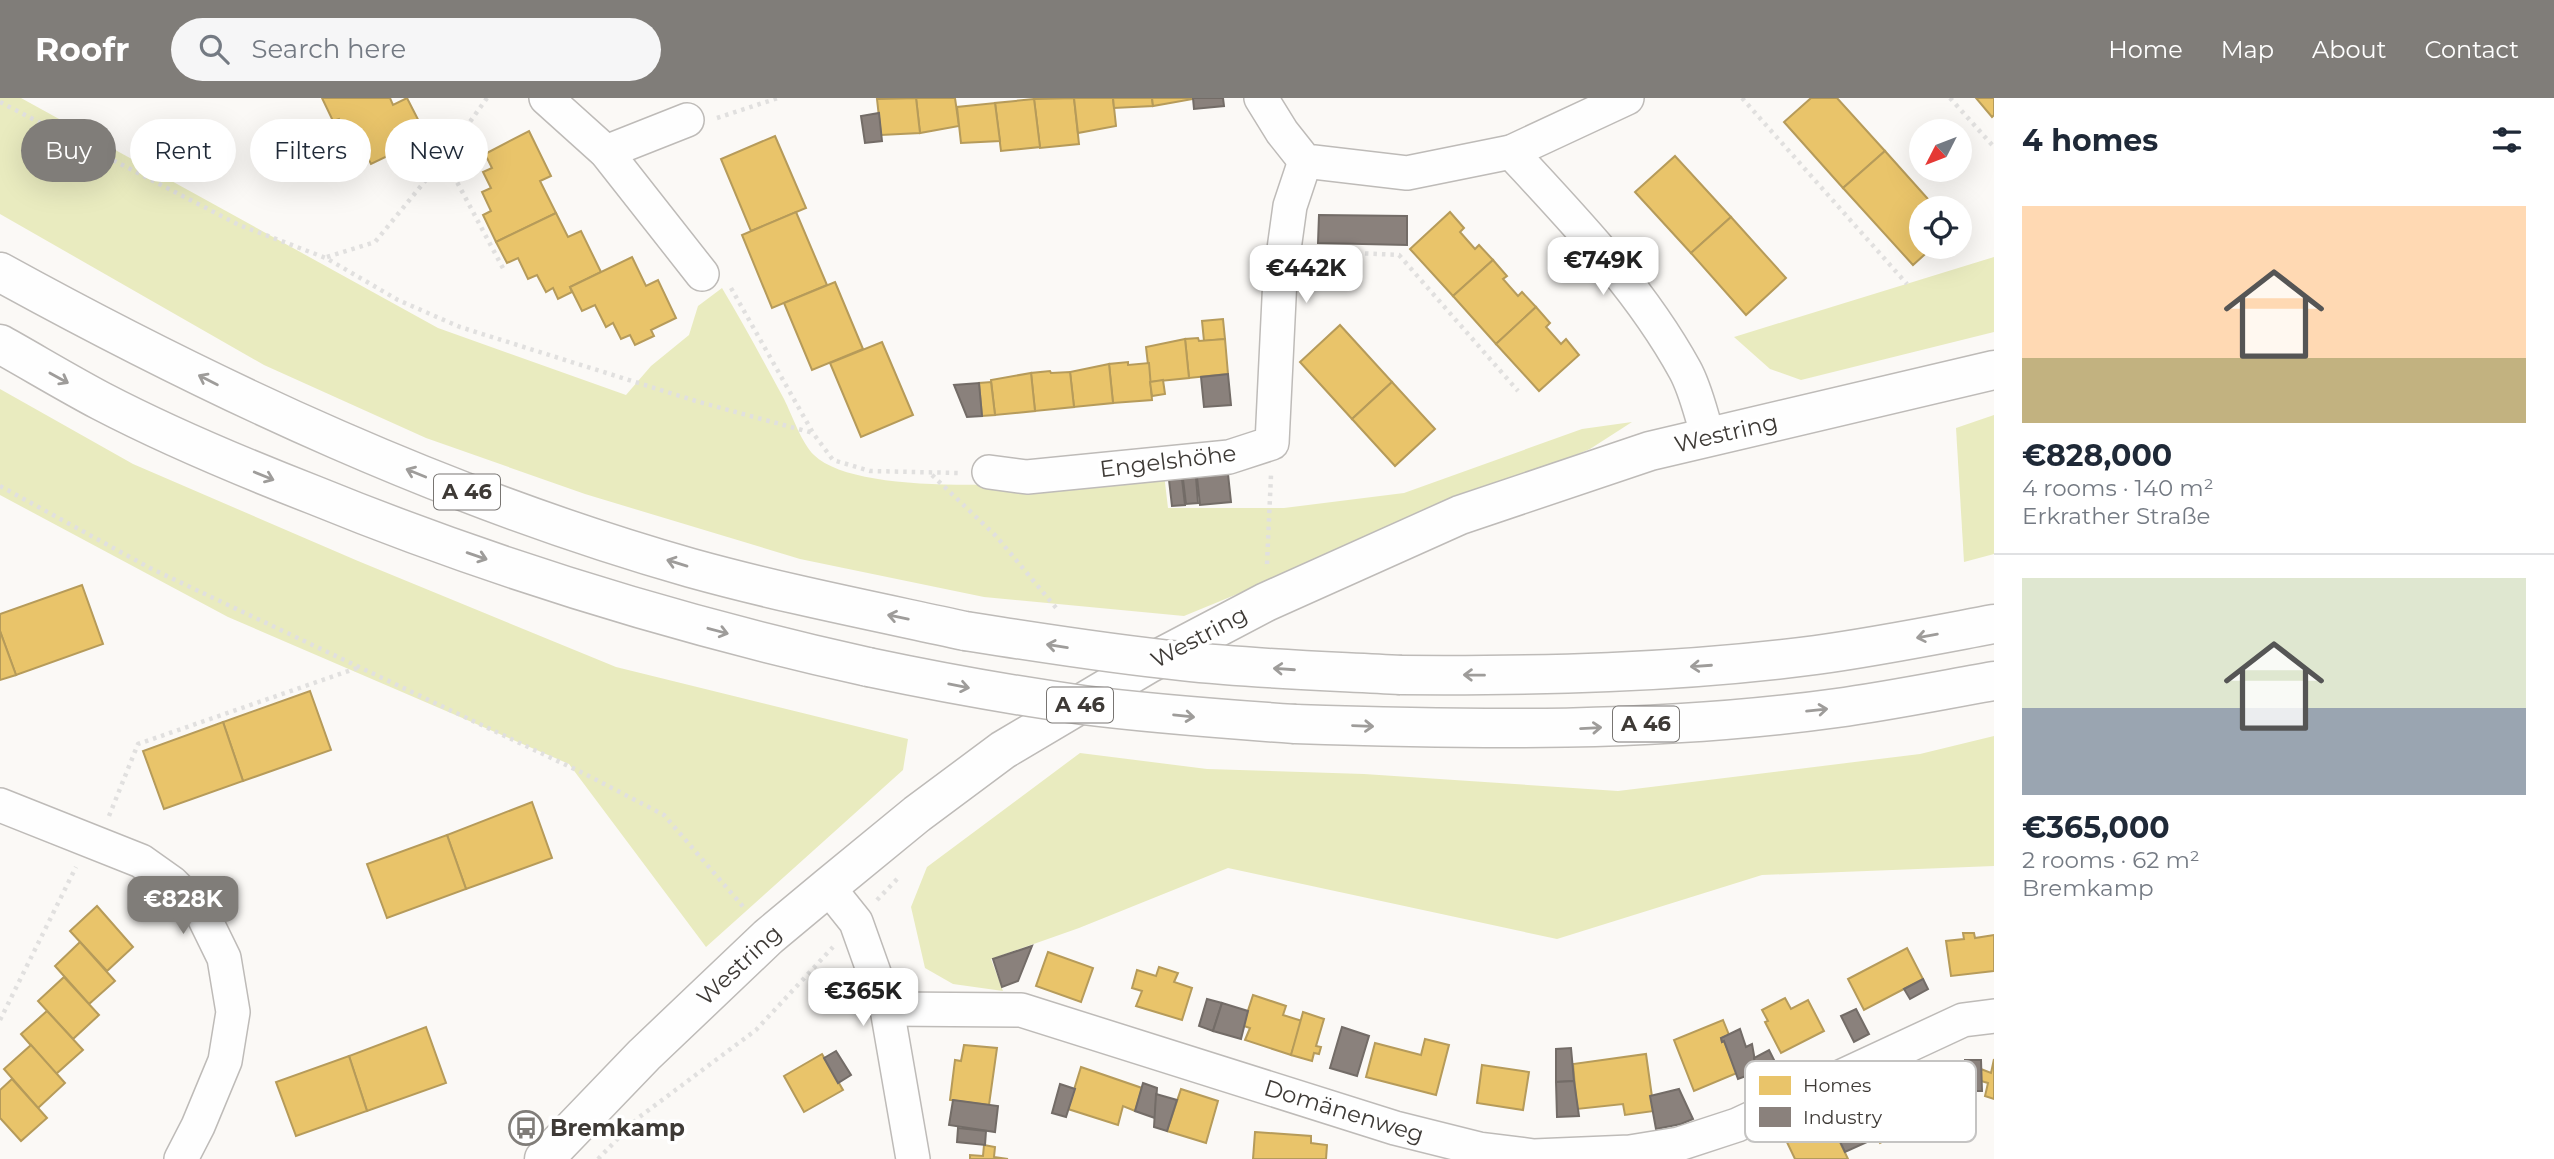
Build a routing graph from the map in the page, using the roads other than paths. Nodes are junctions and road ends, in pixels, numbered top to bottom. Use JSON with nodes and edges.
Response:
{"nodes":[{"id":1,"x":546,"y":98,"type":"edge"},
{"id":2,"x":1261,"y":98,"type":"edge"},
{"id":3,"x":1627,"y":98,"type":"edge"},
{"id":4,"x":698,"y":121,"type":"road end"},
{"id":5,"x":606,"y":152,"type":"junction"},
{"id":6,"x":1511,"y":152,"type":"junction"},
{"id":7,"x":1305,"y":161,"type":"junction"},
{"id":8,"x":0,"y":272,"type":"edge"},
{"id":9,"x":702,"y":274,"type":"road end"},
{"id":10,"x":0,"y":344,"type":"edge"},
{"id":11,"x":1994,"y":370,"type":"edge"},
{"id":12,"x":1709,"y":436,"type":"junction"},
{"id":13,"x":989,"y":472,"type":"road end"},
{"id":14,"x":1994,"y":624,"type":"edge"},
{"id":15,"x":1994,"y":681,"type":"edge"},
{"id":16,"x":0,"y":805,"type":"edge"},
{"id":17,"x":828,"y":887,"type":"junction"},
{"id":18,"x":887,"y":1009,"type":"junction"},
{"id":19,"x":1994,"y":1016,"type":"edge"},
{"id":20,"x":1875,"y":1061,"type":"edge"},
{"id":21,"x":1745,"y":1121,"type":"edge"},
{"id":22,"x":181,"y":1159,"type":"edge"},
{"id":23,"x":544,"y":1159,"type":"edge"},
{"id":24,"x":913,"y":1159,"type":"edge"}],
"edges":[{"from":1,"to":5,"type":"street"},
{"from":2,"to":7,"type":"street"},
{"from":3,"to":6,"type":"street"},
{"from":4,"to":5,"type":"street"},
{"from":5,"to":9,"type":"street"},
{"from":6,"to":7,"type":"street"},
{"from":6,"to":12,"type":"street"},
{"from":7,"to":13,"type":"street","name":"Engelshöhe"},
{"from":14,"to":8,"type":"main road","number":"A 46","one_way":true,"bridge":true},
{"from":10,"to":15,"type":"main road","number":"A 46","one_way":true,"bridge":true},
{"from":11,"to":12,"type":"main road","name":"Westring"},
{"from":12,"to":17,"type":"main road","name":"Westring"},
{"from":16,"to":22,"type":"street"},
{"from":17,"to":18,"type":"street"},
{"from":17,"to":23,"type":"main road","name":"Westring"},
{"from":18,"to":21,"type":"street","name":"Domänenweg"},
{"from":18,"to":24,"type":"street"},
{"from":19,"to":20,"type":"street","name":"Domänenweg"}]}
